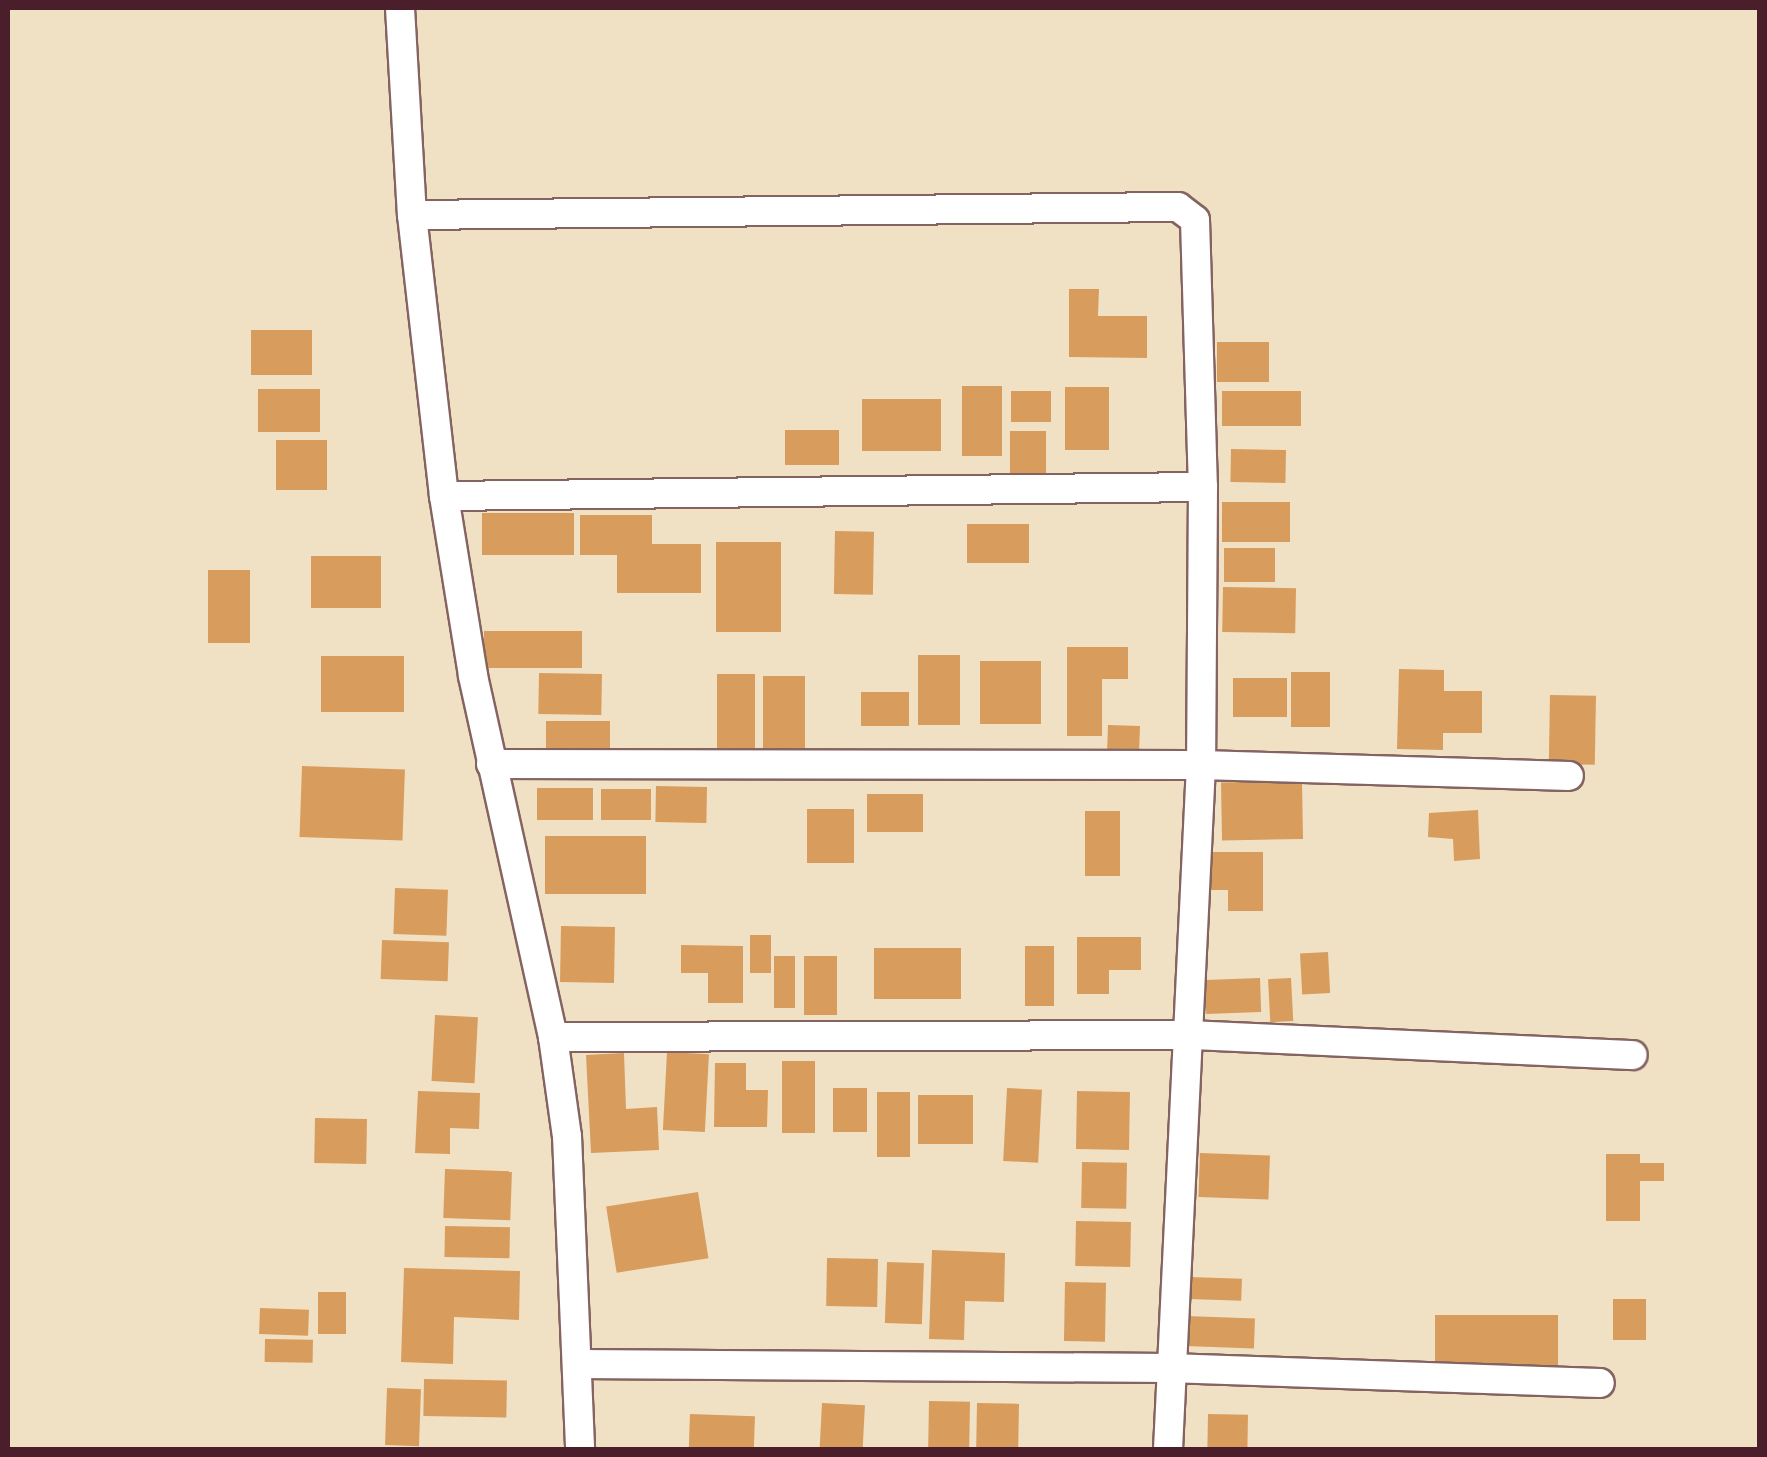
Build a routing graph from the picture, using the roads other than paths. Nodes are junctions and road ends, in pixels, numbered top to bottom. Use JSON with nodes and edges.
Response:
{"nodes":[{"id":1,"x":400,"y":8,"type":"edge"},
{"id":2,"x":412,"y":215,"type":"junction"},
{"id":3,"x":1203,"y":486,"type":"junction"},
{"id":4,"x":444,"y":496,"type":"junction"},
{"id":5,"x":491,"y":764,"type":"junction"},
{"id":6,"x":1201,"y":765,"type":"junction"},
{"id":7,"x":1570,"y":776,"type":"dead end"},
{"id":8,"x":1191,"y":1035,"type":"junction"},
{"id":9,"x":554,"y":1037,"type":"junction"},
{"id":10,"x":1633,"y":1055,"type":"dead end"},
{"id":11,"x":578,"y":1364,"type":"junction"},
{"id":12,"x":1170,"y":1368,"type":"junction"},
{"id":13,"x":1600,"y":1383,"type":"dead end"},
{"id":14,"x":580,"y":1450,"type":"edge"},
{"id":15,"x":1168,"y":1450,"type":"edge"}],
"edges":[{"from":1,"to":2,"type":"street"},
{"from":2,"to":3,"type":"street"},
{"from":2,"to":4,"type":"street"},
{"from":3,"to":4,"type":"street"},
{"from":3,"to":6,"type":"street"},
{"from":4,"to":5,"type":"street"},
{"from":5,"to":6,"type":"street"},
{"from":5,"to":9,"type":"street"},
{"from":6,"to":7,"type":"street"},
{"from":6,"to":8,"type":"street"},
{"from":8,"to":9,"type":"street"},
{"from":8,"to":10,"type":"street"},
{"from":8,"to":12,"type":"street"},
{"from":9,"to":11,"type":"street"},
{"from":11,"to":12,"type":"street"},
{"from":11,"to":14,"type":"street"},
{"from":12,"to":13,"type":"street"},
{"from":12,"to":15,"type":"street"}]}
